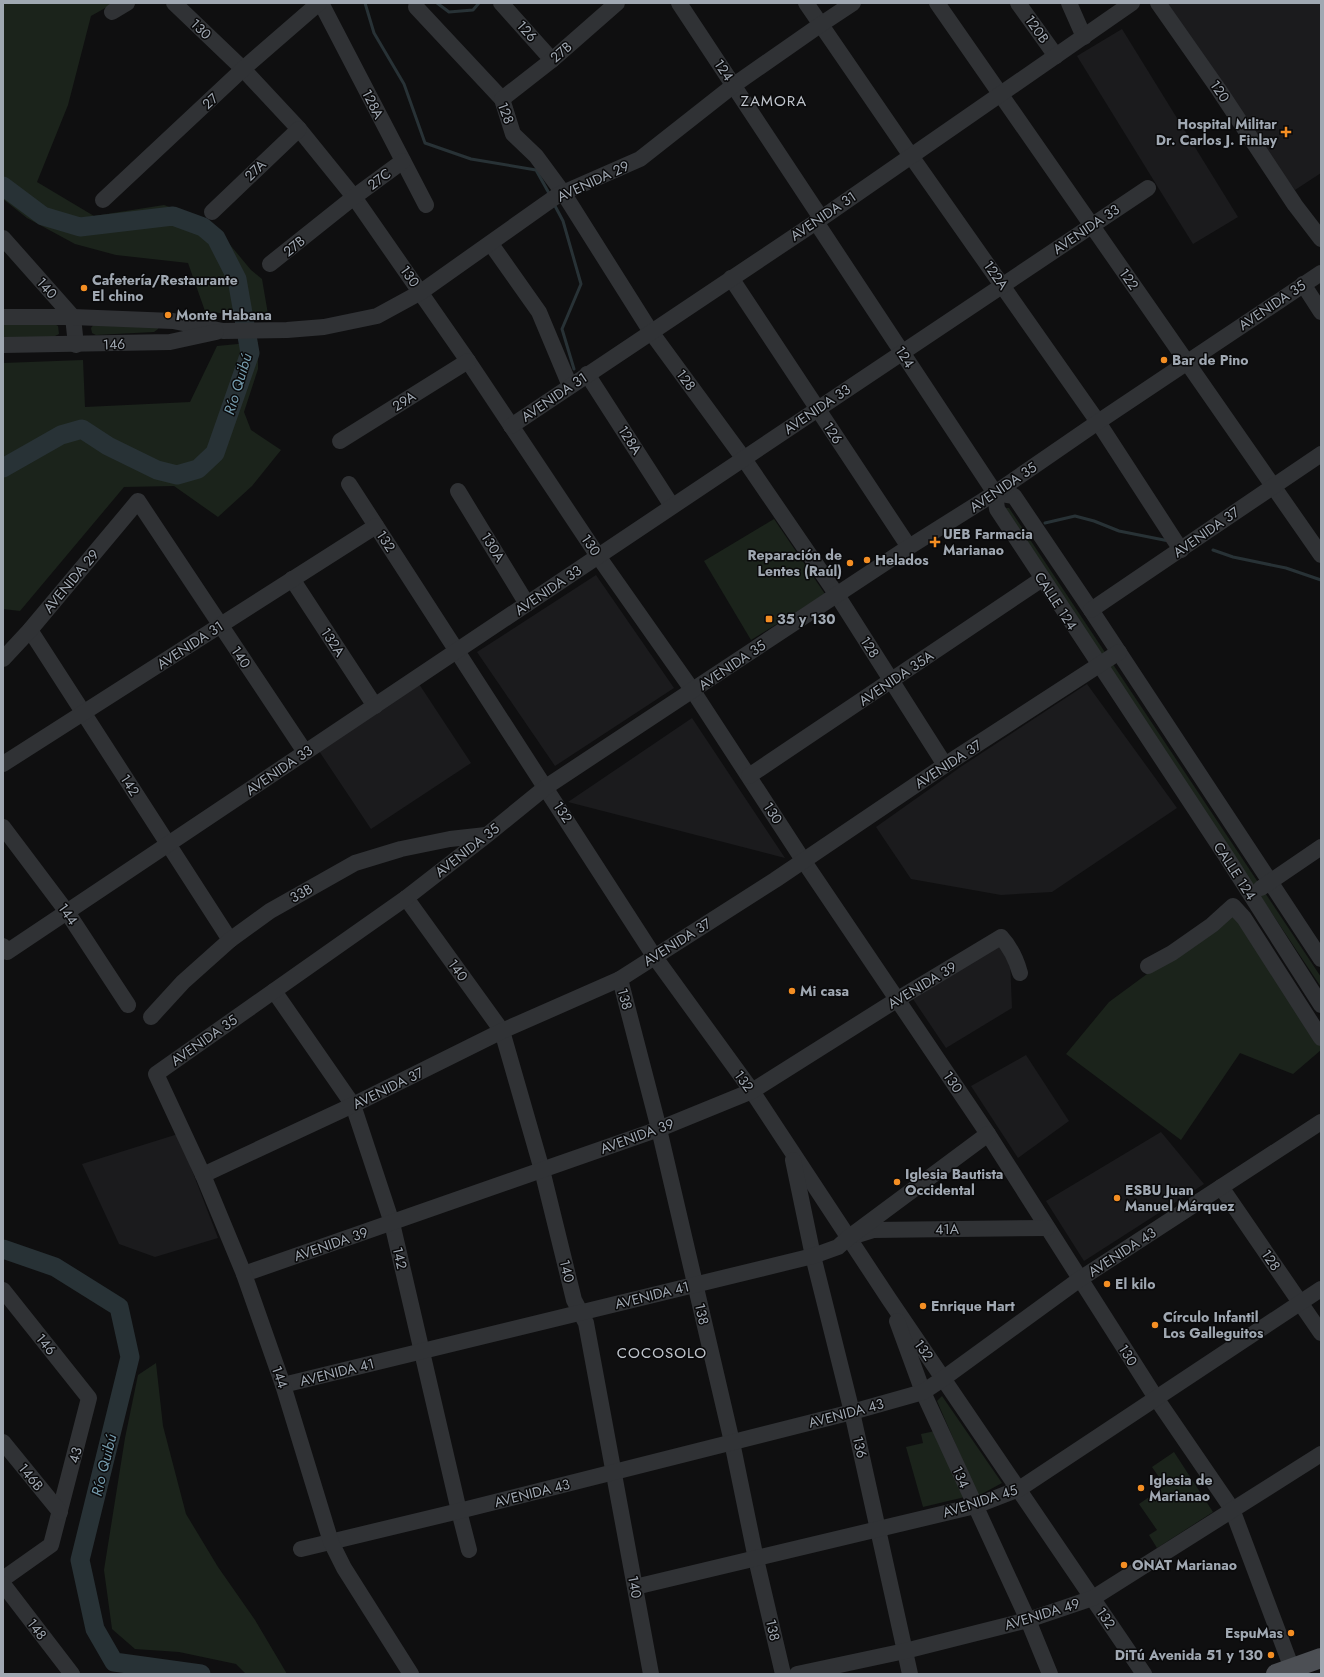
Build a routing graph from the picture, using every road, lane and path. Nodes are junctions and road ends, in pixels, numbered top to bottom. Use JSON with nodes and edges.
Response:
{"nodes":[{"id":1,"x":127,"y":3,"type":"edge"},
{"id":2,"x":174,"y":3,"type":"edge"},
{"id":3,"x":320,"y":3,"type":"edge"},
{"id":4,"x":501,"y":3,"type":"edge"},
{"id":5,"x":679,"y":3,"type":"edge"},
{"id":6,"x":806,"y":3,"type":"edge"},
{"id":7,"x":853,"y":3,"type":"edge"},
{"id":8,"x":937,"y":3,"type":"edge"},
{"id":9,"x":1018,"y":3,"type":"edge"},
{"id":10,"x":1069,"y":3,"type":"edge"},
{"id":11,"x":1132,"y":3,"type":"edge"},
{"id":12,"x":1158,"y":3,"type":"edge"},
{"id":13,"x":610,"y":5,"type":"edge"},
{"id":14,"x":416,"y":7,"type":"dead end"},
{"id":15,"x":112,"y":12,"type":"dead end"},
{"id":16,"x":820,"y":25,"type":"junction"},
{"id":17,"x":1084,"y":36,"type":"junction"},
{"id":18,"x":1056,"y":56,"type":"junction"},
{"id":19,"x":552,"y":60,"type":"junction"},
{"id":20,"x":243,"y":69,"type":"junction"},
{"id":21,"x":734,"y":85,"type":"junction"},
{"id":22,"x":1001,"y":94,"type":"junction"},
{"id":23,"x":502,"y":99,"type":"junction"},
{"id":24,"x":299,"y":129,"type":"junction"},
{"id":25,"x":911,"y":156,"type":"junction"},
{"id":26,"x":403,"y":161,"type":"junction"},
{"id":27,"x":1148,"y":188,"type":"dead end"},
{"id":28,"x":354,"y":197,"type":"junction"},
{"id":29,"x":557,"y":197,"type":"junction"},
{"id":30,"x":103,"y":200,"type":"dead end"},
{"id":31,"x":426,"y":205,"type":"dead end"},
{"id":32,"x":212,"y":212,"type":"dead end"},
{"id":33,"x":819,"y":220,"type":"junction"},
{"id":34,"x":1091,"y":226,"type":"junction"},
{"id":35,"x":1319,"y":234,"type":"edge"},
{"id":36,"x":3,"y":238,"type":"edge"},
{"id":37,"x":491,"y":244,"type":"junction"},
{"id":38,"x":270,"y":264,"type":"dead end"},
{"id":39,"x":1321,"y":273,"type":"edge"},
{"id":40,"x":731,"y":278,"type":"junction"},
{"id":41,"x":1303,"y":284,"type":"junction"},
{"id":42,"x":1003,"y":285,"type":"junction"},
{"id":43,"x":421,"y":292,"type":"junction"},
{"id":44,"x":1321,"y":312,"type":"edge"},
{"id":45,"x":3,"y":317,"type":"edge"},
{"id":46,"x":73,"y":317,"type":"junction"},
{"id":47,"x":270,"y":330,"type":"joint"},
{"id":48,"x":223,"y":331,"type":"junction"},
{"id":49,"x":651,"y":332,"type":"junction"},
{"id":50,"x":3,"y":345,"type":"edge"},
{"id":51,"x":76,"y":345,"type":"junction"},
{"id":52,"x":902,"y":352,"type":"junction"},
{"id":53,"x":468,"y":361,"type":"junction"},
{"id":54,"x":1186,"y":362,"type":"junction"},
{"id":55,"x":587,"y":374,"type":"junction"},
{"id":56,"x":570,"y":386,"type":"junction"},
{"id":57,"x":818,"y":409,"type":"junction"},
{"id":58,"x":1098,"y":422,"type":"junction"},
{"id":59,"x":511,"y":426,"type":"junction"},
{"id":60,"x":340,"y":441,"type":"dead end"},
{"id":61,"x":1321,"y":454,"type":"edge"},
{"id":62,"x":744,"y":459,"type":"junction"},
{"id":63,"x":349,"y":484,"type":"dead end"},
{"id":64,"x":1272,"y":486,"type":"junction"},
{"id":65,"x":458,"y":491,"type":"dead end"},
{"id":66,"x":995,"y":493,"type":"junction"},
{"id":67,"x":138,"y":501,"type":"joint"},
{"id":68,"x":672,"y":506,"type":"junction"},
{"id":69,"x":376,"y":526,"type":"junction"},
{"id":70,"x":909,"y":547,"type":"junction"},
{"id":71,"x":1181,"y":550,"type":"junction"},
{"id":72,"x":1321,"y":555,"type":"edge"},
{"id":73,"x":598,"y":556,"type":"junction"},
{"id":74,"x":292,"y":579,"type":"junction"},
{"id":75,"x":1042,"y":579,"type":"junction"},
{"id":76,"x":837,"y":595,"type":"junction"},
{"id":77,"x":527,"y":604,"type":"junction"},
{"id":78,"x":1091,"y":610,"type":"junction"},
{"id":79,"x":220,"y":625,"type":"junction"},
{"id":80,"x":30,"y":630,"type":"junction"},
{"id":81,"x":457,"y":650,"type":"junction"},
{"id":82,"x":1119,"y":652,"type":"junction"},
{"id":83,"x":3,"y":659,"type":"edge"},
{"id":84,"x":1098,"y":665,"type":"junction"},
{"id":85,"x":892,"y":681,"type":"junction"},
{"id":86,"x":693,"y":691,"type":"junction"},
{"id":87,"x":375,"y":706,"type":"junction"},
{"id":88,"x":83,"y":712,"type":"junction"},
{"id":89,"x":305,"y":752,"type":"junction"},
{"id":90,"x":3,"y":764,"type":"edge"},
{"id":91,"x":945,"y":766,"type":"junction"},
{"id":92,"x":749,"y":776,"type":"junction"},
{"id":93,"x":546,"y":787,"type":"junction"},
{"id":94,"x":3,"y":826,"type":"edge"},
{"id":95,"x":486,"y":835,"type":"junction"},
{"id":96,"x":168,"y":844,"type":"junction"},
{"id":97,"x":1321,"y":847,"type":"edge"},
{"id":98,"x":803,"y":860,"type":"junction"},
{"id":99,"x":1269,"y":882,"type":"junction"},
{"id":100,"x":1251,"y":894,"type":"junction"},
{"id":101,"x":406,"y":898,"type":"junction"},
{"id":102,"x":67,"y":912,"type":"junction"},
{"id":103,"x":230,"y":940,"type":"junction"},
{"id":104,"x":5,"y":949,"type":"edge"},
{"id":105,"x":654,"y":956,"type":"junction"},
{"id":106,"x":1321,"y":959,"type":"edge"},
{"id":107,"x":1148,"y":966,"type":"dead end"},
{"id":108,"x":1020,"y":973,"type":"dead end"},
{"id":109,"x":620,"y":979,"type":"junction"},
{"id":110,"x":274,"y":991,"type":"junction"},
{"id":111,"x":898,"y":999,"type":"junction"},
{"id":112,"x":128,"y":1004,"type":"dead end"},
{"id":113,"x":1321,"y":1006,"type":"edge"},
{"id":114,"x":151,"y":1017,"type":"dead end"},
{"id":115,"x":502,"y":1031,"type":"junction"},
{"id":116,"x":1321,"y":1038,"type":"edge"},
{"id":117,"x":156,"y":1074,"type":"joint"},
{"id":118,"x":752,"y":1091,"type":"junction"},
{"id":119,"x":354,"y":1105,"type":"junction"},
{"id":120,"x":1321,"y":1122,"type":"edge"},
{"id":121,"x":659,"y":1129,"type":"junction"},
{"id":122,"x":988,"y":1134,"type":"junction"},
{"id":123,"x":791,"y":1150,"type":"junction"},
{"id":124,"x":542,"y":1170,"type":"junction"},
{"id":125,"x":203,"y":1175,"type":"junction"},
{"id":126,"x":1221,"y":1187,"type":"junction"},
{"id":127,"x":392,"y":1223,"type":"junction"},
{"id":128,"x":1047,"y":1228,"type":"junction"},
{"id":129,"x":848,"y":1238,"type":"junction"},
{"id":130,"x":812,"y":1256,"type":"junction"},
{"id":131,"x":244,"y":1274,"type":"junction"},
{"id":132,"x":1080,"y":1279,"type":"junction"},
{"id":133,"x":695,"y":1284,"type":"junction"},
{"id":134,"x":1321,"y":1289,"type":"edge"},
{"id":135,"x":3,"y":1290,"type":"edge"},
{"id":136,"x":889,"y":1299,"type":"junction"},
{"id":137,"x":1300,"y":1302,"type":"junction"},
{"id":138,"x":581,"y":1312,"type":"junction"},
{"id":139,"x":1321,"y":1333,"type":"edge"},
{"id":140,"x":421,"y":1351,"type":"junction"},
{"id":141,"x":944,"y":1378,"type":"junction"},
{"id":142,"x":283,"y":1385,"type":"junction"},
{"id":143,"x":923,"y":1392,"type":"junction"},
{"id":144,"x":89,"y":1398,"type":"joint"},
{"id":145,"x":1156,"y":1398,"type":"junction"},
{"id":146,"x":852,"y":1412,"type":"junction"},
{"id":147,"x":3,"y":1442,"type":"edge"},
{"id":148,"x":732,"y":1442,"type":"junction"},
{"id":149,"x":1321,"y":1454,"type":"edge"},
{"id":150,"x":614,"y":1472,"type":"junction"},
{"id":151,"x":1019,"y":1489,"type":"junction"},
{"id":152,"x":975,"y":1506,"type":"junction"},
{"id":153,"x":1232,"y":1509,"type":"junction"},
{"id":154,"x":459,"y":1511,"type":"junction"},
{"id":155,"x":60,"y":1512,"type":"junction"},
{"id":156,"x":878,"y":1530,"type":"junction"},
{"id":157,"x":331,"y":1542,"type":"junction"},
{"id":158,"x":301,"y":1549,"type":"dead end"},
{"id":159,"x":469,"y":1550,"type":"dead end"},
{"id":160,"x":756,"y":1559,"type":"junction"},
{"id":161,"x":3,"y":1579,"type":"edge"},
{"id":162,"x":3,"y":1584,"type":"edge"},
{"id":163,"x":635,"y":1587,"type":"junction"},
{"id":164,"x":1093,"y":1598,"type":"junction"},
{"id":165,"x":1028,"y":1620,"type":"junction"},
{"id":166,"x":905,"y":1651,"type":"junction"},
{"id":167,"x":1321,"y":1658,"type":"edge"},
{"id":168,"x":1287,"y":1672,"type":"edge"},
{"id":169,"x":72,"y":1674,"type":"edge"},
{"id":170,"x":410,"y":1674,"type":"edge"},
{"id":171,"x":651,"y":1674,"type":"edge"},
{"id":172,"x":784,"y":1674,"type":"edge"},
{"id":173,"x":797,"y":1674,"type":"edge"},
{"id":174,"x":910,"y":1674,"type":"edge"},
{"id":175,"x":1050,"y":1674,"type":"edge"},
{"id":176,"x":1144,"y":1674,"type":"edge"}],
"edges":[{"from":1,"to":15,"type":"street"},
{"from":2,"to":20,"type":"street","name":"130"},
{"from":3,"to":20,"type":"street","name":"27"},
{"from":3,"to":26,"type":"street","name":"128A"},
{"from":4,"to":19,"type":"street","name":"126"},
{"from":5,"to":21,"type":"street","name":"124"},
{"from":6,"to":16,"type":"street","name":"122A"},
{"from":7,"to":16,"type":"street","name":"AVENIDA 29"},
{"from":8,"to":22,"type":"street","name":"122"},
{"from":9,"to":18,"type":"street","name":"120B"},
{"from":10,"to":17,"type":"street"},
{"from":11,"to":17,"type":"street","name":"AVENIDA 31"},
{"from":12,"to":35,"type":"street","name":"120"},
{"from":13,"to":19,"type":"street","name":"27B"},
{"from":14,"to":23,"type":"street","name":"128"},
{"from":16,"to":21,"type":"street","name":"AVENIDA 29"},
{"from":16,"to":25,"type":"street","name":"122A"},
{"from":17,"to":18,"type":"street","name":"AVENIDA 31"},
{"from":18,"to":22,"type":"street","name":"AVENIDA 31"},
{"from":19,"to":23,"type":"street","name":"27B"},
{"from":20,"to":24,"type":"street","name":"130"},
{"from":20,"to":30,"type":"street","name":"27"},
{"from":21,"to":29,"type":"street","name":"AVENIDA 29"},
{"from":21,"to":33,"type":"street","name":"124"},
{"from":22,"to":25,"type":"street","name":"AVENIDA 31"},
{"from":22,"to":34,"type":"street","name":"122"},
{"from":23,"to":29,"type":"street","name":"128"},
{"from":24,"to":28,"type":"street","name":"130"},
{"from":24,"to":32,"type":"street","name":"27A"},
{"from":25,"to":33,"type":"street","name":"AVENIDA 31"},
{"from":25,"to":42,"type":"street","name":"122A"},
{"from":26,"to":28,"type":"street","name":"27C"},
{"from":26,"to":31,"type":"street","name":"128A"},
{"from":27,"to":34,"type":"street","name":"AVENIDA 33"},
{"from":28,"to":38,"type":"street","name":"27B"},
{"from":28,"to":43,"type":"street","name":"130"},
{"from":29,"to":37,"type":"street","name":"AVENIDA 29"},
{"from":29,"to":49,"type":"street","name":"128"},
{"from":33,"to":40,"type":"street","name":"AVENIDA 31"},
{"from":33,"to":52,"type":"street","name":"124"},
{"from":34,"to":42,"type":"street","name":"AVENIDA 33"},
{"from":34,"to":54,"type":"street","name":"122"},
{"from":36,"to":46,"type":"street","name":"140"},
{"from":37,"to":43,"type":"street","name":"AVENIDA 29"},
{"from":37,"to":56,"type":"street"},
{"from":39,"to":41,"type":"street","name":"AVENIDA 35"},
{"from":40,"to":49,"type":"street","name":"AVENIDA 31"},
{"from":40,"to":57,"type":"street","name":"126"},
{"from":41,"to":44,"type":"street"},
{"from":41,"to":54,"type":"street","name":"AVENIDA 35"},
{"from":42,"to":52,"type":"street","name":"AVENIDA 33"},
{"from":42,"to":58,"type":"street","name":"122A"},
{"from":43,"to":47,"type":"street","name":"AVENIDA 29"},
{"from":43,"to":53,"type":"street","name":"130"},
{"from":45,"to":46,"type":"street","name":"146"},
{"from":46,"to":48,"type":"street","name":"146"},
{"from":46,"to":51,"type":"street"},
{"from":47,"to":48,"type":"street","name":"146"},
{"from":48,"to":51,"type":"street","name":"146"},
{"from":49,"to":55,"type":"street","name":"AVENIDA 31"},
{"from":49,"to":62,"type":"street","name":"128"},
{"from":50,"to":51,"type":"street","name":"146"},
{"from":52,"to":57,"type":"street","name":"AVENIDA 33"},
{"from":52,"to":66,"type":"street","name":"124"},
{"from":53,"to":59,"type":"street","name":"130"},
{"from":53,"to":60,"type":"street","name":"29A"},
{"from":54,"to":58,"type":"street","name":"AVENIDA 35"},
{"from":54,"to":64,"type":"street","name":"122"},
{"from":55,"to":56,"type":"street","name":"AVENIDA 31"},
{"from":55,"to":68,"type":"street","name":"128A"},
{"from":56,"to":59,"type":"street","name":"AVENIDA 31"},
{"from":57,"to":62,"type":"street","name":"AVENIDA 33"},
{"from":57,"to":70,"type":"street","name":"126"},
{"from":58,"to":66,"type":"street","name":"AVENIDA 35"},
{"from":58,"to":71,"type":"street","name":"122A"},
{"from":59,"to":73,"type":"street","name":"130"},
{"from":61,"to":64,"type":"street","name":"AVENIDA 37"},
{"from":62,"to":68,"type":"street","name":"AVENIDA 33"},
{"from":62,"to":76,"type":"street","name":"128"},
{"from":63,"to":69,"type":"street","name":"132"},
{"from":64,"to":71,"type":"street","name":"AVENIDA 37"},
{"from":64,"to":72,"type":"street","name":"122"},
{"from":65,"to":77,"type":"street","name":"130A"},
{"from":66,"to":70,"type":"street","name":"AVENIDA 35"},
{"from":66,"to":75,"type":"street","name":"CALLE 124"},
{"from":66,"to":78,"type":"street","name":"CALLE 124"},
{"from":67,"to":79,"type":"street","name":"140"},
{"from":67,"to":80,"type":"street","name":"AVENIDA 29"},
{"from":68,"to":73,"type":"street","name":"AVENIDA 33"},
{"from":69,"to":74,"type":"street","name":"AVENIDA 31"},
{"from":69,"to":81,"type":"street","name":"132"},
{"from":70,"to":76,"type":"street","name":"AVENIDA 35"},
{"from":71,"to":78,"type":"street","name":"AVENIDA 37"},
{"from":73,"to":77,"type":"street","name":"AVENIDA 33"},
{"from":73,"to":86,"type":"street","name":"130"},
{"from":74,"to":79,"type":"street","name":"AVENIDA 31"},
{"from":74,"to":87,"type":"street","name":"132A"},
{"from":75,"to":84,"type":"street","name":"CALLE 124"},
{"from":75,"to":85,"type":"street","name":"AVENIDA 35A"},
{"from":76,"to":85,"type":"street","name":"128"},
{"from":76,"to":86,"type":"street","name":"AVENIDA 35"},
{"from":77,"to":81,"type":"street","name":"AVENIDA 33"},
{"from":78,"to":82,"type":"street","name":"CALLE 124"},
{"from":79,"to":88,"type":"street","name":"AVENIDA 31"},
{"from":79,"to":89,"type":"street","name":"140"},
{"from":80,"to":83,"type":"street","name":"AVENIDA 29"},
{"from":80,"to":88,"type":"street","name":"142"},
{"from":81,"to":87,"type":"street","name":"AVENIDA 33"},
{"from":81,"to":93,"type":"street","name":"132"},
{"from":82,"to":84,"type":"street","name":"AVENIDA 37"},
{"from":82,"to":99,"type":"street","name":"CALLE 124"},
{"from":84,"to":91,"type":"street","name":"AVENIDA 37"},
{"from":84,"to":100,"type":"street","name":"CALLE 124"},
{"from":85,"to":91,"type":"street","name":"128"},
{"from":85,"to":92,"type":"street","name":"AVENIDA 35A"},
{"from":86,"to":92,"type":"street","name":"130"},
{"from":86,"to":93,"type":"street","name":"AVENIDA 35"},
{"from":87,"to":89,"type":"street","name":"AVENIDA 33"},
{"from":88,"to":90,"type":"street","name":"AVENIDA 31"},
{"from":88,"to":96,"type":"street","name":"142"},
{"from":89,"to":96,"type":"street","name":"AVENIDA 33"},
{"from":91,"to":98,"type":"street","name":"AVENIDA 37"},
{"from":92,"to":98,"type":"street","name":"130"},
{"from":93,"to":95,"type":"street","name":"AVENIDA 35"},
{"from":93,"to":105,"type":"street","name":"132"},
{"from":94,"to":102,"type":"street","name":"144"},
{"from":95,"to":101,"type":"street","name":"AVENIDA 35"},
{"from":95,"to":103,"type":"street","name":"33B"},
{"from":96,"to":102,"type":"street","name":"AVENIDA 33"},
{"from":96,"to":103,"type":"street","name":"142"},
{"from":97,"to":99,"type":"street"},
{"from":98,"to":105,"type":"street","name":"AVENIDA 37"},
{"from":98,"to":111,"type":"street","name":"130"},
{"from":99,"to":100,"type":"street"},
{"from":99,"to":106,"type":"street","name":"CALLE 124"},
{"from":100,"to":113,"type":"street","name":"CALLE 124"},
{"from":101,"to":110,"type":"street","name":"AVENIDA 35"},
{"from":101,"to":115,"type":"street","name":"140"},
{"from":102,"to":104,"type":"street","name":"AVENIDA 33"},
{"from":102,"to":112,"type":"street","name":"144"},
{"from":103,"to":114,"type":"street","name":"33B"},
{"from":105,"to":109,"type":"street","name":"AVENIDA 37"},
{"from":105,"to":118,"type":"street","name":"132"},
{"from":107,"to":116,"type":"street"},
{"from":108,"to":111,"type":"street","name":"AVENIDA 39"},
{"from":109,"to":115,"type":"street","name":"AVENIDA 37"},
{"from":109,"to":121,"type":"street","name":"138"},
{"from":110,"to":117,"type":"street","name":"AVENIDA 35"},
{"from":110,"to":119,"type":"street","name":"142"},
{"from":111,"to":118,"type":"street","name":"AVENIDA 39"},
{"from":111,"to":122,"type":"street","name":"130"},
{"from":115,"to":119,"type":"street","name":"AVENIDA 37"},
{"from":115,"to":124,"type":"street","name":"140"},
{"from":117,"to":125,"type":"street","name":"144"},
{"from":118,"to":121,"type":"street","name":"AVENIDA 39"},
{"from":118,"to":123,"type":"street","name":"132"},
{"from":119,"to":125,"type":"street","name":"AVENIDA 37"},
{"from":119,"to":127,"type":"street","name":"142"},
{"from":120,"to":126,"type":"street","name":"AVENIDA 43"},
{"from":121,"to":124,"type":"street","name":"AVENIDA 39"},
{"from":121,"to":133,"type":"street","name":"138"},
{"from":122,"to":128,"type":"street","name":"130"},
{"from":122,"to":129,"type":"street","name":"AVENIDA 41"},
{"from":123,"to":129,"type":"street","name":"132"},
{"from":123,"to":130,"type":"street","name":"136"},
{"from":124,"to":127,"type":"street","name":"AVENIDA 39"},
{"from":124,"to":138,"type":"street","name":"140"},
{"from":125,"to":131,"type":"street","name":"144"},
{"from":126,"to":132,"type":"street","name":"AVENIDA 43"},
{"from":126,"to":137,"type":"street","name":"128"},
{"from":127,"to":131,"type":"street","name":"AVENIDA 39"},
{"from":127,"to":140,"type":"street","name":"142"},
{"from":128,"to":129,"type":"street","name":"41A"},
{"from":128,"to":132,"type":"street","name":"130"},
{"from":129,"to":130,"type":"street","name":"AVENIDA 41"},
{"from":129,"to":136,"type":"street","name":"132"},
{"from":130,"to":133,"type":"street","name":"AVENIDA 41"},
{"from":130,"to":146,"type":"street","name":"136"},
{"from":131,"to":142,"type":"street","name":"144"},
{"from":132,"to":141,"type":"street","name":"AVENIDA 43"},
{"from":132,"to":145,"type":"street","name":"130"},
{"from":133,"to":138,"type":"street","name":"AVENIDA 41"},
{"from":133,"to":148,"type":"street","name":"138"},
{"from":134,"to":137,"type":"street","name":"AVENIDA 45"},
{"from":135,"to":144,"type":"street","name":"146"},
{"from":136,"to":141,"type":"street","name":"132"},
{"from":136,"to":143,"type":"street","name":"134"},
{"from":137,"to":139,"type":"street","name":"128"},
{"from":137,"to":145,"type":"street","name":"AVENIDA 45"},
{"from":138,"to":140,"type":"street","name":"AVENIDA 41"},
{"from":138,"to":150,"type":"street","name":"140"},
{"from":140,"to":142,"type":"street","name":"AVENIDA 41"},
{"from":140,"to":154,"type":"street","name":"142"},
{"from":141,"to":143,"type":"street","name":"AVENIDA 43"},
{"from":141,"to":151,"type":"street","name":"132"},
{"from":142,"to":157,"type":"street","name":"144"},
{"from":143,"to":146,"type":"street","name":"AVENIDA 43"},
{"from":143,"to":152,"type":"street","name":"134"},
{"from":144,"to":155,"type":"street","name":"43"},
{"from":145,"to":151,"type":"street","name":"AVENIDA 45"},
{"from":145,"to":153,"type":"street","name":"130"},
{"from":146,"to":148,"type":"street","name":"AVENIDA 43"},
{"from":146,"to":156,"type":"street","name":"136"},
{"from":147,"to":155,"type":"street","name":"146B"},
{"from":148,"to":150,"type":"street","name":"AVENIDA 43"},
{"from":148,"to":160,"type":"street","name":"138"},
{"from":149,"to":153,"type":"street","name":"AVENIDA 49"},
{"from":150,"to":154,"type":"street","name":"AVENIDA 43"},
{"from":150,"to":163,"type":"street","name":"140"},
{"from":151,"to":152,"type":"street","name":"AVENIDA 45"},
{"from":151,"to":164,"type":"street","name":"132"},
{"from":152,"to":156,"type":"street","name":"AVENIDA 45"},
{"from":152,"to":165,"type":"street","name":"134"},
{"from":153,"to":164,"type":"street","name":"AVENIDA 49"},
{"from":153,"to":168,"type":"street","name":"130"},
{"from":154,"to":157,"type":"street","name":"AVENIDA 43"},
{"from":154,"to":159,"type":"street","name":"142"},
{"from":155,"to":161,"type":"street"},
{"from":156,"to":160,"type":"street","name":"AVENIDA 45"},
{"from":156,"to":166,"type":"street","name":"136"},
{"from":157,"to":158,"type":"street","name":"AVENIDA 43"},
{"from":157,"to":170,"type":"street","name":"144"},
{"from":160,"to":163,"type":"street","name":"AVENIDA 45"},
{"from":160,"to":172,"type":"street","name":"138"},
{"from":162,"to":169,"type":"street","name":"148"},
{"from":163,"to":171,"type":"street","name":"140"},
{"from":164,"to":165,"type":"street","name":"AVENIDA 49"},
{"from":164,"to":176,"type":"street","name":"132"},
{"from":165,"to":166,"type":"street","name":"AVENIDA 49"},
{"from":165,"to":175,"type":"street","name":"134"},
{"from":166,"to":173,"type":"street","name":"AVENIDA 49"},
{"from":166,"to":174,"type":"street","name":"136"},
{"from":167,"to":168,"type":"main road"}]}
